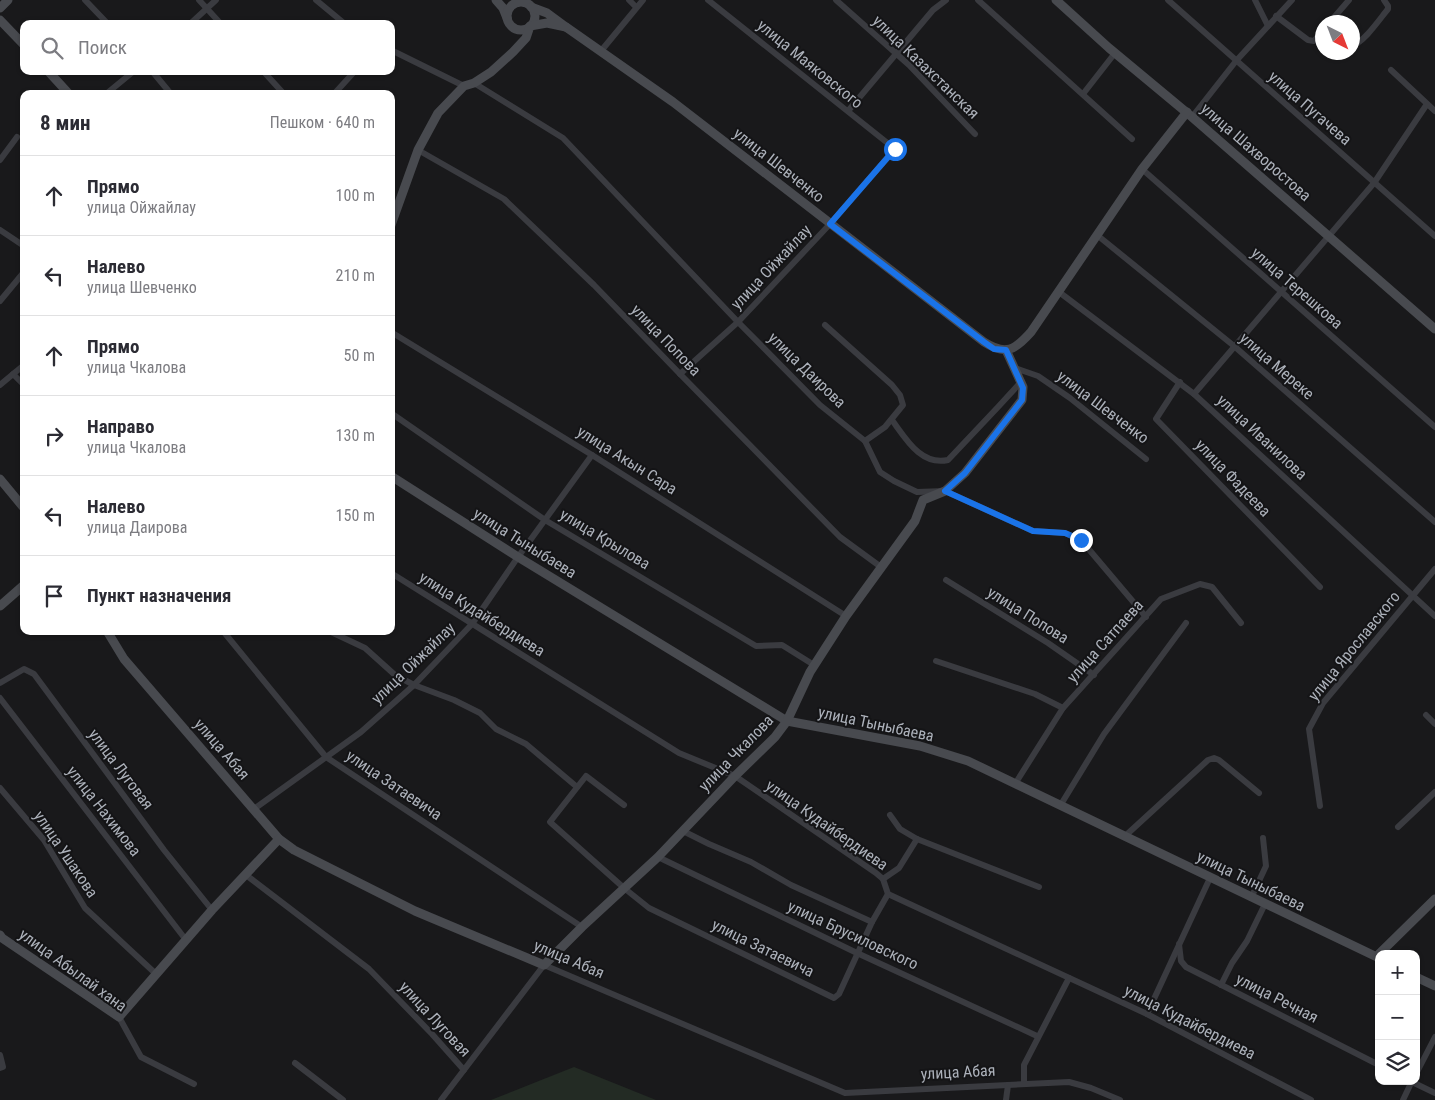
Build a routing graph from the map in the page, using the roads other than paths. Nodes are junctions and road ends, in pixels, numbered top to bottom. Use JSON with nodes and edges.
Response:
{"nodes":[{"id":1,"x":8,"y":0,"type":"edge"},
{"id":2,"x":85,"y":0,"type":"edge"},
{"id":3,"x":198,"y":0,"type":"edge"},
{"id":4,"x":216,"y":0,"type":"edge"},
{"id":5,"x":316,"y":0,"type":"edge"},
{"id":6,"x":496,"y":0,"type":"edge"},
{"id":7,"x":629,"y":0,"type":"edge"},
{"id":8,"x":643,"y":0,"type":"edge"},
{"id":9,"x":708,"y":0,"type":"edge"},
{"id":10,"x":836,"y":0,"type":"edge"},
{"id":11,"x":978,"y":0,"type":"edge"},
{"id":12,"x":1056,"y":0,"type":"edge"},
{"id":13,"x":1168,"y":0,"type":"edge"},
{"id":14,"x":1255,"y":0,"type":"edge"},
{"id":15,"x":1292,"y":0,"type":"edge"},
{"id":16,"x":1349,"y":0,"type":"edge"},
{"id":17,"x":1384,"y":0,"type":"edge"},
{"id":18,"x":518,"y":1,"type":"edge"},
{"id":19,"x":942,"y":1,"type":"edge"},
{"id":20,"x":531,"y":7,"type":"junction"},
{"id":21,"x":636,"y":7,"type":"junction"},
{"id":22,"x":0,"y":8,"type":"edge"},
{"id":23,"x":207,"y":8,"type":"junction"},
{"id":24,"x":1336,"y":15,"type":"edge"},
{"id":25,"x":1276,"y":16,"type":"junction"},
{"id":26,"x":507,"y":18,"type":"junction"},
{"id":27,"x":0,"y":20,"type":"edge"},
{"id":28,"x":104,"y":20,"type":"edge"},
{"id":29,"x":194,"y":20,"type":"edge"},
{"id":30,"x":218,"y":20,"type":"edge"},
{"id":31,"x":339,"y":20,"type":"edge"},
{"id":32,"x":530,"y":26,"type":"junction"},
{"id":33,"x":1268,"y":26,"type":"junction"},
{"id":34,"x":512,"y":27,"type":"junction"},
{"id":35,"x":566,"y":27,"type":"junction"},
{"id":36,"x":1315,"y":40,"type":"edge"},
{"id":37,"x":20,"y":41,"type":"edge"},
{"id":38,"x":1360,"y":41,"type":"edge"},
{"id":39,"x":601,"y":51,"type":"junction"},
{"id":40,"x":395,"y":52,"type":"edge"},
{"id":41,"x":513,"y":52,"type":"junction"},
{"id":42,"x":1115,"y":53,"type":"junction"},
{"id":43,"x":896,"y":54,"type":"junction"},
{"id":44,"x":1236,"y":61,"type":"junction"},
{"id":45,"x":1390,"y":70,"type":"dead end"},
{"id":46,"x":52,"y":75,"type":"edge"},
{"id":47,"x":129,"y":75,"type":"edge"},
{"id":48,"x":155,"y":75,"type":"edge"},
{"id":49,"x":267,"y":75,"type":"edge"},
{"id":50,"x":351,"y":75,"type":"edge"},
{"id":51,"x":474,"y":83,"type":"junction"},
{"id":52,"x":464,"y":86,"type":"junction"},
{"id":53,"x":65,"y":90,"type":"edge"},
{"id":54,"x":111,"y":90,"type":"edge"},
{"id":55,"x":168,"y":90,"type":"edge"},
{"id":56,"x":281,"y":90,"type":"edge"},
{"id":57,"x":338,"y":90,"type":"edge"},
{"id":58,"x":1082,"y":94,"type":"junction"},
{"id":59,"x":1428,"y":104,"type":"junction"},
{"id":60,"x":848,"y":111,"type":"junction"},
{"id":61,"x":1435,"y":111,"type":"edge"},
{"id":62,"x":1189,"y":115,"type":"junction"},
{"id":63,"x":975,"y":134,"type":"dead end"},
{"id":64,"x":17,"y":136,"type":"dead end"},
{"id":65,"x":1132,"y":139,"type":"dead end"},
{"id":66,"x":895,"y":149,"type":"joint"},
{"id":67,"x":418,"y":150,"type":"junction"},
{"id":68,"x":0,"y":160,"type":"edge"},
{"id":69,"x":1142,"y":170,"type":"junction"},
{"id":70,"x":1374,"y":182,"type":"junction"},
{"id":71,"x":395,"y":214,"type":"edge"},
{"id":72,"x":830,"y":224,"type":"junction"},
{"id":73,"x":0,"y":230,"type":"edge"},
{"id":74,"x":1097,"y":235,"type":"junction"},
{"id":75,"x":1330,"y":235,"type":"junction"},
{"id":76,"x":1435,"y":236,"type":"edge"},
{"id":77,"x":20,"y":243,"type":"edge"},
{"id":78,"x":20,"y":277,"type":"edge"},
{"id":79,"x":1059,"y":292,"type":"junction"},
{"id":80,"x":1281,"y":293,"type":"junction"},
{"id":81,"x":0,"y":301,"type":"edge"},
{"id":82,"x":738,"y":322,"type":"junction"},
{"id":83,"x":824,"y":325,"type":"dead end"},
{"id":84,"x":1435,"y":329,"type":"edge"},
{"id":85,"x":395,"y":334,"type":"edge"},
{"id":86,"x":1234,"y":346,"type":"junction"},
{"id":87,"x":1006,"y":350,"type":"junction"},
{"id":88,"x":20,"y":368,"type":"edge"},
{"id":89,"x":1015,"y":368,"type":"junction"},
{"id":90,"x":13,"y":374,"type":"junction"},
{"id":91,"x":680,"y":374,"type":"junction"},
{"id":92,"x":20,"y":381,"type":"edge"},
{"id":93,"x":1020,"y":382,"type":"junction"},
{"id":94,"x":1180,"y":382,"type":"junction"},
{"id":95,"x":0,"y":385,"type":"edge"},
{"id":96,"x":1194,"y":394,"type":"junction"},
{"id":97,"x":395,"y":416,"type":"edge"},
{"id":98,"x":892,"y":420,"type":"junction"},
{"id":99,"x":1435,"y":427,"type":"edge"},
{"id":100,"x":865,"y":441,"type":"junction"},
{"id":101,"x":592,"y":455,"type":"junction"},
{"id":102,"x":1146,"y":459,"type":"dead end"},
{"id":103,"x":0,"y":479,"type":"edge"},
{"id":104,"x":395,"y":479,"type":"edge"},
{"id":105,"x":945,"y":491,"type":"junction"},
{"id":106,"x":20,"y":503,"type":"edge"},
{"id":107,"x":545,"y":520,"type":"junction"},
{"id":108,"x":1435,"y":522,"type":"edge"},
{"id":109,"x":518,"y":557,"type":"junction"},
{"id":110,"x":881,"y":567,"type":"junction"},
{"id":111,"x":1435,"y":569,"type":"edge"},
{"id":112,"x":395,"y":576,"type":"edge"},
{"id":113,"x":946,"y":580,"type":"dead end"},
{"id":114,"x":1320,"y":587,"type":"dead end"},
{"id":115,"x":20,"y":588,"type":"edge"},
{"id":116,"x":1413,"y":595,"type":"junction"},
{"id":117,"x":0,"y":606,"type":"edge"},
{"id":118,"x":846,"y":616,"type":"junction"},
{"id":119,"x":1435,"y":616,"type":"edge"},
{"id":120,"x":1146,"y":618,"type":"junction"},
{"id":121,"x":1186,"y":623,"type":"dead end"},
{"id":122,"x":1241,"y":623,"type":"dead end"},
{"id":123,"x":472,"y":624,"type":"junction"},
{"id":124,"x":109,"y":635,"type":"edge"},
{"id":125,"x":226,"y":635,"type":"edge"},
{"id":126,"x":337,"y":635,"type":"edge"},
{"id":127,"x":936,"y":661,"type":"dead end"},
{"id":128,"x":814,"y":665,"type":"junction"},
{"id":129,"x":1094,"y":675,"type":"junction"},
{"id":130,"x":0,"y":683,"type":"edge"},
{"id":131,"x":414,"y":685,"type":"junction"},
{"id":132,"x":0,"y":698,"type":"edge"},
{"id":133,"x":1063,"y":708,"type":"junction"},
{"id":134,"x":1426,"y":714,"type":"dead end"},
{"id":135,"x":788,"y":721,"type":"junction"},
{"id":136,"x":1435,"y":724,"type":"edge"},
{"id":137,"x":326,"y":757,"type":"junction"},
{"id":138,"x":735,"y":776,"type":"junction"},
{"id":139,"x":1014,"y":784,"type":"junction"},
{"id":140,"x":577,"y":787,"type":"junction"},
{"id":141,"x":0,"y":788,"type":"edge"},
{"id":142,"x":1435,"y":792,"type":"edge"},
{"id":143,"x":1258,"y":793,"type":"dead end"},
{"id":144,"x":624,"y":805,"type":"dead end"},
{"id":145,"x":1060,"y":806,"type":"junction"},
{"id":146,"x":1320,"y":806,"type":"dead end"},
{"id":147,"x":254,"y":809,"type":"junction"},
{"id":148,"x":890,"y":815,"type":"dead end"},
{"id":149,"x":1398,"y":827,"type":"dead end"},
{"id":150,"x":683,"y":831,"type":"junction"},
{"id":151,"x":1124,"y":837,"type":"junction"},
{"id":152,"x":1263,"y":838,"type":"dead end"},
{"id":153,"x":279,"y":839,"type":"junction"},
{"id":154,"x":917,"y":839,"type":"junction"},
{"id":155,"x":658,"y":856,"type":"junction"},
{"id":156,"x":246,"y":875,"type":"junction"},
{"id":157,"x":1210,"y":878,"type":"junction"},
{"id":158,"x":883,"y":879,"type":"junction"},
{"id":159,"x":1039,"y":887,"type":"dead end"},
{"id":160,"x":624,"y":888,"type":"junction"},
{"id":161,"x":888,"y":894,"type":"junction"},
{"id":162,"x":1252,"y":898,"type":"junction"},
{"id":163,"x":1435,"y":898,"type":"edge"},
{"id":164,"x":1265,"y":904,"type":"junction"},
{"id":165,"x":212,"y":910,"type":"junction"},
{"id":166,"x":872,"y":922,"type":"junction"},
{"id":167,"x":582,"y":927,"type":"junction"},
{"id":168,"x":0,"y":935,"type":"edge"},
{"id":169,"x":186,"y":940,"type":"junction"},
{"id":170,"x":1179,"y":944,"type":"junction"},
{"id":171,"x":1384,"y":950,"type":"edge"},
{"id":172,"x":857,"y":953,"type":"junction"},
{"id":173,"x":1375,"y":955,"type":"edge"},
{"id":174,"x":544,"y":965,"type":"junction"},
{"id":175,"x":156,"y":974,"type":"junction"},
{"id":176,"x":1069,"y":978,"type":"junction"},
{"id":177,"x":1420,"y":979,"type":"edge"},
{"id":178,"x":1221,"y":985,"type":"junction"},
{"id":179,"x":1435,"y":986,"type":"edge"},
{"id":180,"x":1147,"y":1014,"type":"junction"},
{"id":181,"x":119,"y":1017,"type":"junction"},
{"id":182,"x":1038,"y":1036,"type":"junction"},
{"id":183,"x":1435,"y":1037,"type":"edge"},
{"id":184,"x":0,"y":1055,"type":"edge"},
{"id":185,"x":295,"y":1063,"type":"dead end"},
{"id":186,"x":1375,"y":1063,"type":"edge"},
{"id":187,"x":1420,"y":1066,"type":"edge"},
{"id":188,"x":0,"y":1068,"type":"edge"},
{"id":189,"x":464,"y":1070,"type":"junction"},
{"id":190,"x":194,"y":1084,"type":"dead end"},
{"id":191,"x":1024,"y":1084,"type":"junction"},
{"id":192,"x":1008,"y":1085,"type":"junction"},
{"id":193,"x":1410,"y":1085,"type":"edge"},
{"id":194,"x":1418,"y":1085,"type":"edge"},
{"id":195,"x":1435,"y":1093,"type":"edge"},
{"id":196,"x":343,"y":1100,"type":"edge"},
{"id":197,"x":440,"y":1100,"type":"edge"},
{"id":198,"x":1006,"y":1100,"type":"edge"},
{"id":199,"x":1120,"y":1100,"type":"edge"},
{"id":200,"x":1311,"y":1100,"type":"edge"},
{"id":201,"x":1403,"y":1100,"type":"edge"}],
"edges":[{"from":1,"to":22,"type":"street"},
{"from":2,"to":28,"type":"street"},
{"from":3,"to":23,"type":"street"},
{"from":4,"to":23,"type":"street"},
{"from":5,"to":31,"type":"street"},
{"from":6,"to":26,"type":"street"},
{"from":7,"to":21,"type":"street"},
{"from":8,"to":21,"type":"street"},
{"from":9,"to":60,"type":"street","name":"улица Маяковского"},
{"from":10,"to":43,"type":"street","name":"улица Казахстанская"},
{"from":11,"to":58,"type":"street"},
{"from":12,"to":42,"type":"street","name":"улица Шахворостова"},
{"from":13,"to":44,"type":"street","name":"улица Пугачева"},
{"from":14,"to":33,"type":"street"},
{"from":15,"to":25,"type":"street"},
{"from":16,"to":24,"type":"street"},
{"from":17,"to":38,"type":"street"},
{"from":18,"to":20,"type":"street"},
{"from":18,"to":26,"type":"street"},
{"from":19,"to":43,"type":"street"},
{"from":20,"to":32,"type":"street"},
{"from":20,"to":35,"type":"street","name":"улица Шевченко"},
{"from":21,"to":39,"type":"street"},
{"from":23,"to":29,"type":"street"},
{"from":23,"to":30,"type":"street"},
{"from":25,"to":33,"type":"street"},
{"from":25,"to":36,"type":"street"},
{"from":26,"to":34,"type":"street"},
{"from":27,"to":37,"type":"street"},
{"from":32,"to":34,"type":"street"},
{"from":32,"to":35,"type":"street"},
{"from":32,"to":41,"type":"street"},
{"from":33,"to":44,"type":"street"},
{"from":34,"to":41,"type":"street"},
{"from":35,"to":39,"type":"street","name":"улица Шевченко"},
{"from":39,"to":72,"type":"street","name":"улица Шевченко"},
{"from":40,"to":52,"type":"street"},
{"from":41,"to":51,"type":"street"},
{"from":42,"to":58,"type":"street"},
{"from":42,"to":62,"type":"street","name":"улица Шахворостова"},
{"from":43,"to":60,"type":"street"},
{"from":43,"to":63,"type":"street","name":"улица Казахстанская"},
{"from":44,"to":62,"type":"street"},
{"from":44,"to":70,"type":"street","name":"улица Пугачева"},
{"from":45,"to":59,"type":"street"},
{"from":46,"to":53,"type":"street"},
{"from":47,"to":54,"type":"street"},
{"from":48,"to":55,"type":"street"},
{"from":49,"to":56,"type":"street"},
{"from":50,"to":57,"type":"street"},
{"from":51,"to":52,"type":"street"},
{"from":51,"to":82,"type":"street","name":"улица Даирова"},
{"from":52,"to":67,"type":"street"},
{"from":58,"to":65,"type":"street"},
{"from":59,"to":61,"type":"street"},
{"from":59,"to":70,"type":"street"},
{"from":60,"to":66,"type":"street","name":"улица Маяковского"},
{"from":62,"to":69,"type":"street"},
{"from":62,"to":75,"type":"street","name":"улица Шахворостова"},
{"from":64,"to":68,"type":"street"},
{"from":66,"to":72,"type":"street","name":"улица Ойжайлау"},
{"from":67,"to":71,"type":"street"},
{"from":67,"to":91,"type":"street","name":"улица Попова"},
{"from":69,"to":74,"type":"street"},
{"from":69,"to":80,"type":"street","name":"улица Терешкова"},
{"from":70,"to":75,"type":"street"},
{"from":70,"to":76,"type":"street","name":"улица Пугачева"},
{"from":72,"to":82,"type":"street","name":"улица Ойжайлау"},
{"from":72,"to":87,"type":"street","name":"улица Шевченко"},
{"from":73,"to":77,"type":"street"},
{"from":74,"to":79,"type":"street"},
{"from":74,"to":86,"type":"street","name":"улица Мереке"},
{"from":75,"to":80,"type":"street"},
{"from":75,"to":84,"type":"street","name":"улица Шахворостова"},
{"from":78,"to":81,"type":"street"},
{"from":79,"to":87,"type":"street"},
{"from":79,"to":94,"type":"street","name":"улица Иванилова"},
{"from":80,"to":86,"type":"street"},
{"from":80,"to":99,"type":"street","name":"улица Терешкова"},
{"from":82,"to":91,"type":"street","name":"улица Ойжайлау"},
{"from":82,"to":100,"type":"street","name":"улица Даирова"},
{"from":83,"to":98,"type":"street"},
{"from":85,"to":101,"type":"street","name":"улица Акын Сара"},
{"from":86,"to":96,"type":"street"},
{"from":86,"to":108,"type":"street","name":"улица Мереке"},
{"from":87,"to":89,"type":"street","name":"улица Чкалова"},
{"from":88,"to":90,"type":"street"},
{"from":89,"to":93,"type":"street","name":"улица Чкалова"},
{"from":89,"to":102,"type":"street","name":"улица Шевченко"},
{"from":90,"to":92,"type":"street"},
{"from":90,"to":95,"type":"street"},
{"from":91,"to":110,"type":"street","name":"улица Попова"},
{"from":93,"to":98,"type":"street"},
{"from":93,"to":105,"type":"street","name":"улица Чкалова"},
{"from":94,"to":96,"type":"street","name":"улица Иванилова"},
{"from":94,"to":114,"type":"street","name":"улица Фадеева"},
{"from":96,"to":116,"type":"street","name":"улица Иванилова"},
{"from":97,"to":107,"type":"street","name":"улица Крылова"},
{"from":98,"to":100,"type":"street"},
{"from":100,"to":105,"type":"street","name":"улица Даирова"},
{"from":101,"to":107,"type":"street","name":"улица Ойжайлау"},
{"from":101,"to":118,"type":"street","name":"улица Акын Сара"},
{"from":103,"to":106,"type":"street"},
{"from":104,"to":109,"type":"street","name":"улица Тыныбаева"},
{"from":105,"to":110,"type":"street","name":"улица Чкалова"},
{"from":105,"to":120,"type":"street","name":"улица Даирова"},
{"from":107,"to":109,"type":"street","name":"улица Ойжайлау"},
{"from":107,"to":128,"type":"street","name":"улица Крылова"},
{"from":109,"to":123,"type":"street","name":"улица Ойжайлау"},
{"from":109,"to":135,"type":"street","name":"улица Тыныбаева"},
{"from":110,"to":118,"type":"street","name":"улица Чкалова"},
{"from":111,"to":116,"type":"street","name":"улица Ярославского"},
{"from":112,"to":123,"type":"street","name":"улица Кудайбердиева"},
{"from":113,"to":129,"type":"street","name":"улица Попова"},
{"from":115,"to":117,"type":"street"},
{"from":116,"to":119,"type":"street","name":"улица Иванилова"},
{"from":116,"to":146,"type":"street","name":"улица Ярославского"},
{"from":118,"to":128,"type":"street","name":"улица Чкалова"},
{"from":120,"to":122,"type":"street","name":"улица Сатпаева"},
{"from":120,"to":129,"type":"street","name":"улица Сатпаева"},
{"from":121,"to":145,"type":"street"},
{"from":123,"to":131,"type":"street","name":"улица Ойжайлау"},
{"from":123,"to":138,"type":"street","name":"улица Кудайбердиева"},
{"from":124,"to":147,"type":"street","name":"улица Абая"},
{"from":125,"to":137,"type":"street","name":"улица Затаевича"},
{"from":126,"to":131,"type":"street"},
{"from":127,"to":133,"type":"street"},
{"from":128,"to":135,"type":"street","name":"улица Чкалова"},
{"from":129,"to":133,"type":"street","name":"улица Сатпаева"},
{"from":130,"to":165,"type":"street","name":"улица Луговая"},
{"from":131,"to":137,"type":"street","name":"улица Ойжайлау"},
{"from":131,"to":140,"type":"street"},
{"from":132,"to":169,"type":"street","name":"улица Нахимова"},
{"from":133,"to":139,"type":"street","name":"улица Сатпаева"},
{"from":134,"to":136,"type":"street"},
{"from":135,"to":138,"type":"street","name":"улица Чкалова"},
{"from":135,"to":139,"type":"street","name":"улица Тыныбаева"},
{"from":137,"to":147,"type":"street","name":"улица Ойжайлау"},
{"from":137,"to":167,"type":"street","name":"улица Затаевича"},
{"from":138,"to":150,"type":"street","name":"улица Чкалова"},
{"from":138,"to":158,"type":"street","name":"улица Кудайбердиева"},
{"from":139,"to":145,"type":"street","name":"улица Тыныбаева"},
{"from":140,"to":144,"type":"street"},
{"from":140,"to":160,"type":"street"},
{"from":141,"to":175,"type":"street","name":"улица Ушакова"},
{"from":142,"to":149,"type":"street"},
{"from":143,"to":151,"type":"street"},
{"from":145,"to":151,"type":"street","name":"улица Тыныбаева"},
{"from":147,"to":153,"type":"street","name":"улица Абая"},
{"from":148,"to":154,"type":"street"},
{"from":150,"to":155,"type":"street","name":"улица Чкалова"},
{"from":150,"to":166,"type":"street"},
{"from":151,"to":157,"type":"street","name":"улица Тыныбаева"},
{"from":152,"to":162,"type":"street"},
{"from":153,"to":156,"type":"street"},
{"from":153,"to":174,"type":"street","name":"улица Абая"},
{"from":154,"to":158,"type":"street"},
{"from":154,"to":159,"type":"street"},
{"from":155,"to":160,"type":"street","name":"улица Чкалова"},
{"from":155,"to":172,"type":"street","name":"улица Брусиловского"},
{"from":156,"to":165,"type":"street"},
{"from":156,"to":189,"type":"street","name":"улица Луговая"},
{"from":157,"to":162,"type":"street","name":"улица Тыныбаева"},
{"from":157,"to":170,"type":"street"},
{"from":158,"to":161,"type":"street","name":"улица Кудайбердиева"},
{"from":160,"to":167,"type":"street","name":"улица Чкалова"},
{"from":160,"to":172,"type":"street","name":"улица Затаевича"},
{"from":161,"to":166,"type":"street"},
{"from":161,"to":176,"type":"street","name":"улица Кудайбердиева"},
{"from":162,"to":164,"type":"street","name":"улица Тыныбаева"},
{"from":163,"to":171,"type":"street"},
{"from":164,"to":173,"type":"street","name":"улица Тыныбаева"},
{"from":164,"to":178,"type":"street"},
{"from":165,"to":169,"type":"street"},
{"from":166,"to":172,"type":"street"},
{"from":167,"to":174,"type":"street","name":"улица Чкалова"},
{"from":168,"to":181,"type":"street","name":"улица Абылай хана"},
{"from":169,"to":175,"type":"street"},
{"from":170,"to":178,"type":"street","name":"улица Речная"},
{"from":170,"to":180,"type":"street"},
{"from":172,"to":182,"type":"street","name":"улица Брусиловского"},
{"from":174,"to":189,"type":"street","name":"улица Чкалова"},
{"from":174,"to":192,"type":"street","name":"улица Абая"},
{"from":175,"to":181,"type":"street"},
{"from":176,"to":180,"type":"street","name":"улица Кудайбердиева"},
{"from":176,"to":182,"type":"street"},
{"from":177,"to":179,"type":"street"},
{"from":178,"to":186,"type":"street","name":"улица Речная"},
{"from":180,"to":200,"type":"street","name":"улица Кудайбердиева"},
{"from":181,"to":190,"type":"street","name":"улица Абылай хана"},
{"from":182,"to":191,"type":"street"},
{"from":183,"to":187,"type":"street"},
{"from":184,"to":188,"type":"street"},
{"from":185,"to":196,"type":"street"},
{"from":189,"to":197,"type":"street","name":"улица Чкалова"},
{"from":191,"to":192,"type":"street","name":"улица Абая"},
{"from":191,"to":199,"type":"street","name":"улица Абая"},
{"from":192,"to":198,"type":"street"},
{"from":193,"to":201,"type":"street"},
{"from":194,"to":195,"type":"street"}]}
